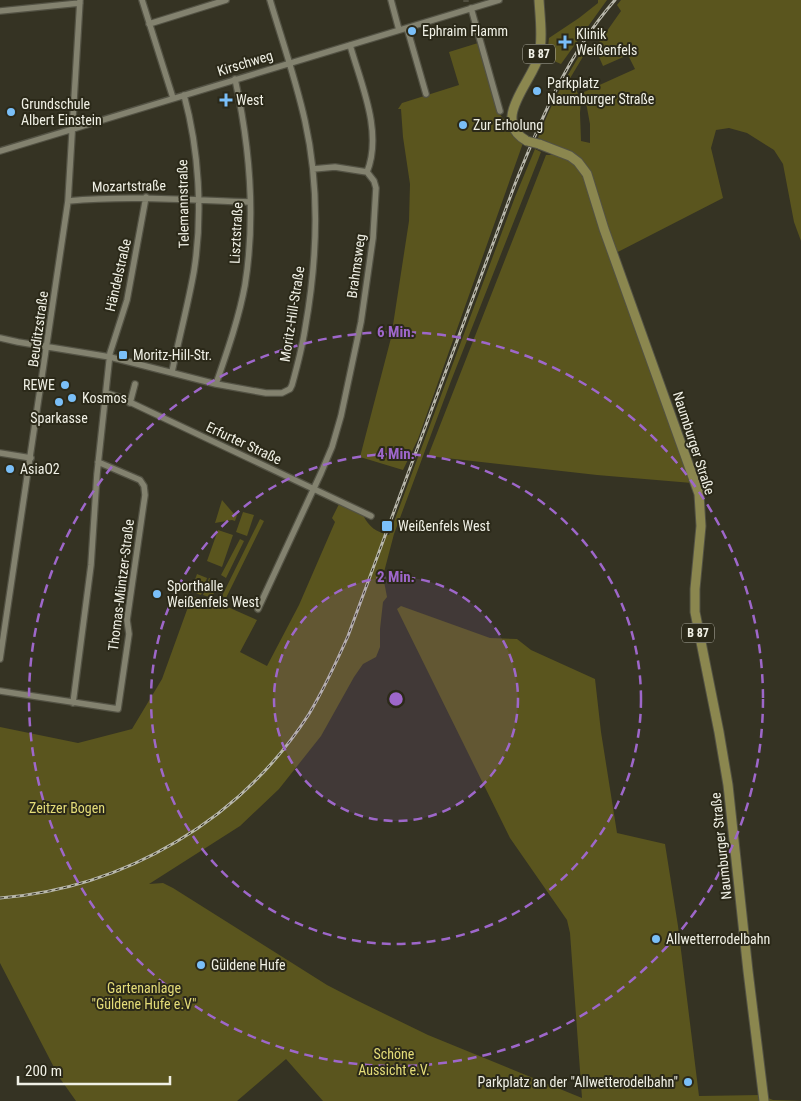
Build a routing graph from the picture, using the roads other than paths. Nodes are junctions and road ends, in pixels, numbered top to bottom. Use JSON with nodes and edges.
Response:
{"nodes":[{"id":1,"x":142,"y":0,"type":"edge"},
{"id":2,"x":226,"y":0,"type":"edge"},
{"id":3,"x":270,"y":0,"type":"edge"},
{"id":4,"x":391,"y":0,"type":"edge"},
{"id":5,"x":499,"y":0,"type":"edge"},
{"id":6,"x":539,"y":0,"type":"edge"},
{"id":7,"x":80,"y":1,"type":"edge"},
{"id":8,"x":466,"y":2,"type":"dead end"},
{"id":9,"x":469,"y":9,"type":"junction"},
{"id":10,"x":0,"y":11,"type":"edge"},
{"id":11,"x":149,"y":24,"type":"junction"},
{"id":12,"x":407,"y":28,"type":"junction"},
{"id":13,"x":399,"y":30,"type":"junction"},
{"id":14,"x":350,"y":45,"type":"junction"},
{"id":15,"x":289,"y":63,"type":"junction"},
{"id":16,"x":235,"y":80,"type":"junction"},
{"id":17,"x":426,"y":94,"type":"dead end"},
{"id":18,"x":184,"y":95,"type":"junction"},
{"id":19,"x":172,"y":98,"type":"junction"},
{"id":20,"x":500,"y":110,"type":"dead end"},
{"id":21,"x":72,"y":128,"type":"junction"},
{"id":22,"x":0,"y":151,"type":"edge"},
{"id":23,"x":313,"y":168,"type":"junction"},
{"id":24,"x":367,"y":172,"type":"junction"},
{"id":25,"x":146,"y":197,"type":"junction"},
{"id":26,"x":198,"y":200,"type":"junction"},
{"id":27,"x":68,"y":201,"type":"junction"},
{"id":28,"x":250,"y":202,"type":"junction"},
{"id":29,"x":0,"y":338,"type":"edge"},
{"id":30,"x":48,"y":346,"type":"junction"},
{"id":31,"x":110,"y":357,"type":"junction"},
{"id":32,"x":172,"y":372,"type":"junction"},
{"id":33,"x":135,"y":384,"type":"dead end"},
{"id":34,"x":216,"y":384,"type":"junction"},
{"id":35,"x":106,"y":393,"type":"junction"},
{"id":36,"x":130,"y":403,"type":"junction"},
{"id":37,"x":0,"y":453,"type":"edge"},
{"id":38,"x":31,"y":458,"type":"junction"},
{"id":39,"x":98,"y":462,"type":"junction"},
{"id":40,"x":312,"y":490,"type":"junction"},
{"id":41,"x":371,"y":516,"type":"dead end"},
{"id":42,"x":258,"y":609,"type":"dead end"},
{"id":43,"x":0,"y":659,"type":"edge"},
{"id":44,"x":0,"y":691,"type":"edge"},
{"id":45,"x":73,"y":703,"type":"junction"},
{"id":46,"x":764,"y":1101,"type":"edge"}],
"edges":[{"from":1,"to":11,"type":"street"},
{"from":2,"to":11,"type":"street"},
{"from":3,"to":15,"type":"street","name":"Moritz-Hill-Straße"},
{"from":4,"to":13,"type":"street"},
{"from":5,"to":9,"type":"street","name":"Kirschweg"},
{"from":6,"to":46,"type":"main road","name":"Naumburger Straße","number":"B 87","bridge":true},
{"from":7,"to":10,"type":"street"},
{"from":7,"to":21,"type":"street","name":"Beuditzstraße"},
{"from":8,"to":9,"type":"street"},
{"from":9,"to":12,"type":"street","name":"Kirschweg"},
{"from":9,"to":20,"type":"street"},
{"from":11,"to":19,"type":"street"},
{"from":12,"to":13,"type":"street","name":"Kirschweg"},
{"from":12,"to":17,"type":"street"},
{"from":13,"to":14,"type":"street","name":"Kirschweg"},
{"from":14,"to":15,"type":"street","name":"Kirschweg"},
{"from":14,"to":24,"type":"street"},
{"from":15,"to":16,"type":"street","name":"Kirschweg"},
{"from":15,"to":23,"type":"street","name":"Moritz-Hill-Straße"},
{"from":16,"to":18,"type":"street","name":"Kirschweg"},
{"from":16,"to":28,"type":"street","name":"Lisztstraße"},
{"from":18,"to":19,"type":"street","name":"Kirschweg"},
{"from":18,"to":26,"type":"street","name":"Telemannstraße"},
{"from":19,"to":21,"type":"street","name":"Kirschweg"},
{"from":21,"to":22,"type":"street","name":"Kirschweg"},
{"from":21,"to":27,"type":"street","name":"Beuditzstraße"},
{"from":23,"to":24,"type":"street"},
{"from":23,"to":34,"type":"street","name":"Moritz-Hill-Straße"},
{"from":24,"to":40,"type":"street","name":"Brahmsweg"},
{"from":25,"to":26,"type":"street","name":"Mozartstraße"},
{"from":25,"to":27,"type":"street","name":"Mozartstraße"},
{"from":25,"to":31,"type":"street","name":"Händelstraße"},
{"from":26,"to":28,"type":"street","name":"Mozartstraße"},
{"from":26,"to":32,"type":"street","name":"Telemannstraße"},
{"from":27,"to":30,"type":"street","name":"Beuditzstraße"},
{"from":28,"to":34,"type":"street","name":"Lisztstraße"},
{"from":29,"to":30,"type":"street","name":"Moritz-Hill-Straße"},
{"from":30,"to":31,"type":"street","name":"Moritz-Hill-Straße"},
{"from":30,"to":38,"type":"street","name":"Beuditzstraße"},
{"from":31,"to":32,"type":"street","name":"Moritz-Hill-Straße"},
{"from":31,"to":35,"type":"street"},
{"from":32,"to":34,"type":"street","name":"Moritz-Hill-Straße"},
{"from":33,"to":36,"type":"street"},
{"from":35,"to":36,"type":"street","name":"Erfurter Straße"},
{"from":35,"to":39,"type":"street"},
{"from":36,"to":40,"type":"street","name":"Erfurter Straße"},
{"from":37,"to":38,"type":"street"},
{"from":38,"to":43,"type":"street","name":"Beuditzstraße"},
{"from":39,"to":45,"type":"street"},
{"from":39,"to":45,"type":"street","name":"Thomas-Müntzer-Straße"},
{"from":40,"to":41,"type":"street","name":"Erfurter Straße"},
{"from":40,"to":42,"type":"street","name":"Brahmsweg"},
{"from":44,"to":45,"type":"street"}]}
